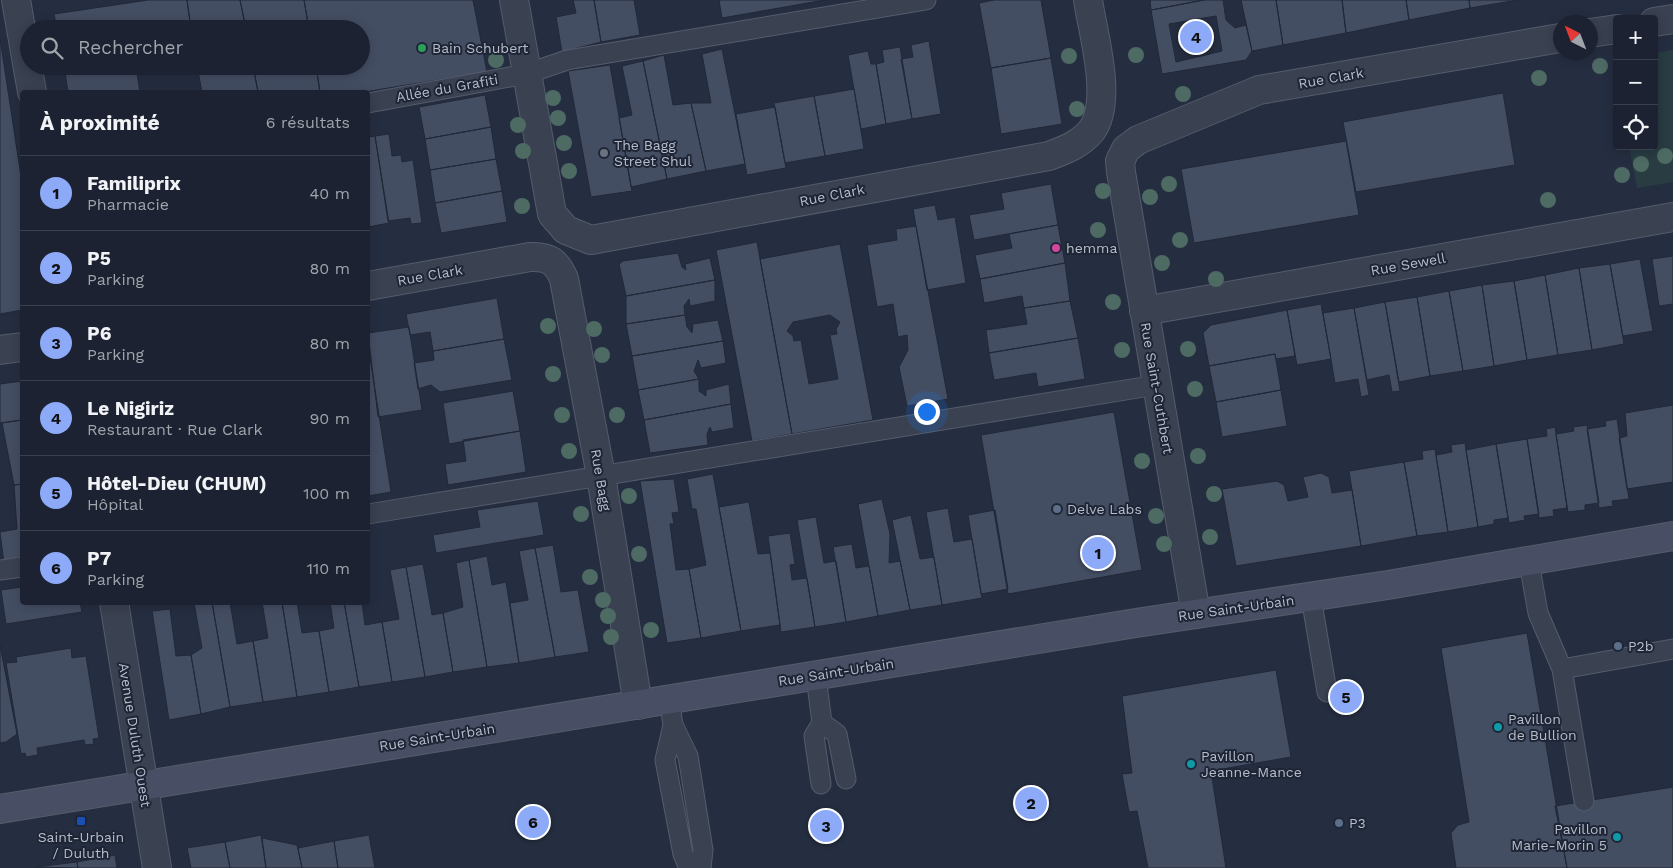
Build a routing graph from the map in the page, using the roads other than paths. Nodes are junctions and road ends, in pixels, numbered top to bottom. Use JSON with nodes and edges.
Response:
{"nodes":[{"id":1,"x":16,"y":0,"type":"edge"},
{"id":2,"x":514,"y":0,"type":"edge"},
{"id":3,"x":926,"y":0,"type":"edge"},
{"id":4,"x":1088,"y":0,"type":"edge"},
{"id":5,"x":1673,"y":19,"type":"edge"},
{"id":6,"x":1658,"y":21,"type":"edge"},
{"id":7,"x":20,"y":23,"type":"edge"},
{"id":8,"x":1613,"y":30,"type":"edge"},
{"id":9,"x":1598,"y":32,"type":"edge"},
{"id":10,"x":1553,"y":39,"type":"edge"},
{"id":11,"x":526,"y":74,"type":"junction"},
{"id":12,"x":29,"y":75,"type":"edge"},
{"id":13,"x":32,"y":90,"type":"edge"},
{"id":14,"x":370,"y":102,"type":"edge"},
{"id":15,"x":1120,"y":161,"type":"joint"},
{"id":16,"x":1673,"y":217,"type":"edge"},
{"id":17,"x":552,"y":260,"type":"joint"},
{"id":18,"x":370,"y":286,"type":"edge"},
{"id":19,"x":1144,"y":311,"type":"junction"},
{"id":20,"x":20,"y":347,"type":"edge"},
{"id":21,"x":0,"y":350,"type":"edge"},
{"id":22,"x":1156,"y":385,"type":"junction"},
{"id":23,"x":601,"y":476,"type":"junction"},
{"id":24,"x":370,"y":514,"type":"edge"},
{"id":25,"x":1673,"y":536,"type":"edge"},
{"id":26,"x":1529,"y":562,"type":"junction"},
{"id":27,"x":20,"y":567,"type":"edge"},
{"id":28,"x":0,"y":570,"type":"edge"},
{"id":29,"x":1311,"y":597,"type":"junction"},
{"id":30,"x":114,"y":605,"type":"edge"},
{"id":31,"x":1196,"y":614,"type":"junction"},
{"id":32,"x":1673,"y":648,"type":"edge"},
{"id":33,"x":1562,"y":670,"type":"junction"},
{"id":34,"x":816,"y":676,"type":"junction"},
{"id":35,"x":1327,"y":692,"type":"dead end"},
{"id":36,"x":638,"y":705,"type":"junction"},
{"id":37,"x":671,"y":712,"type":"junction"},
{"id":38,"x":822,"y":723,"type":"junction"},
{"id":39,"x":846,"y":779,"type":"dead end"},
{"id":40,"x":821,"y":784,"type":"dead end"},
{"id":41,"x":143,"y":786,"type":"junction"},
{"id":42,"x":1584,"y":801,"type":"dead end"},
{"id":43,"x":0,"y":809,"type":"edge"},
{"id":44,"x":157,"y":868,"type":"edge"},
{"id":45,"x":689,"y":868,"type":"edge"},
{"id":46,"x":701,"y":868,"type":"edge"}],
"edges":[{"from":1,"to":7,"type":"street"},
{"from":2,"to":11,"type":"street"},
{"from":3,"to":11,"type":"lane","name":"Allée du Grafiti"},
{"from":4,"to":11,"type":"street","name":"Rue Clark"},
{"from":5,"to":6,"type":"street"},
{"from":8,"to":9,"type":"street"},
{"from":10,"to":15,"type":"street","name":"Rue Clark"},
{"from":11,"to":14,"type":"lane","name":"Allée du Grafiti"},
{"from":12,"to":13,"type":"street"},
{"from":15,"to":19,"type":"street","name":"Rue Saint-Cuthbert"},
{"from":16,"to":19,"type":"street","name":"Rue Sewell"},
{"from":17,"to":18,"type":"street","name":"Rue Clark"},
{"from":17,"to":23,"type":"street","name":"Rue Bagg"},
{"from":19,"to":22,"type":"street","name":"Rue Saint-Cuthbert"},
{"from":20,"to":21,"type":"street"},
{"from":22,"to":23,"type":"lane"},
{"from":22,"to":31,"type":"street","name":"Rue Saint-Cuthbert"},
{"from":23,"to":24,"type":"lane"},
{"from":23,"to":36,"type":"street","name":"Rue Bagg"},
{"from":25,"to":26,"type":"main road","name":"Rue Saint-Urbain"},
{"from":26,"to":29,"type":"main road","name":"Rue Saint-Urbain"},
{"from":26,"to":33,"type":"lane"},
{"from":27,"to":28,"type":"lane"},
{"from":29,"to":31,"type":"main road","name":"Rue Saint-Urbain"},
{"from":29,"to":35,"type":"lane"},
{"from":30,"to":41,"type":"street","name":"Avenue Duluth Ouest"},
{"from":31,"to":34,"type":"main road","name":"Rue Saint-Urbain"},
{"from":32,"to":33,"type":"lane"},
{"from":33,"to":42,"type":"lane"},
{"from":34,"to":37,"type":"main road","name":"Rue Saint-Urbain"},
{"from":34,"to":38,"type":"lane"},
{"from":36,"to":37,"type":"main road","name":"Rue Saint-Urbain"},
{"from":36,"to":41,"type":"main road","name":"Rue Saint-Urbain"},
{"from":37,"to":45,"type":"lane"},
{"from":37,"to":46,"type":"lane"},
{"from":38,"to":39,"type":"lane"},
{"from":38,"to":40,"type":"lane"},
{"from":41,"to":43,"type":"main road","name":"Rue Saint-Urbain"},
{"from":41,"to":44,"type":"street","name":"Avenue Duluth Ouest"}]}
